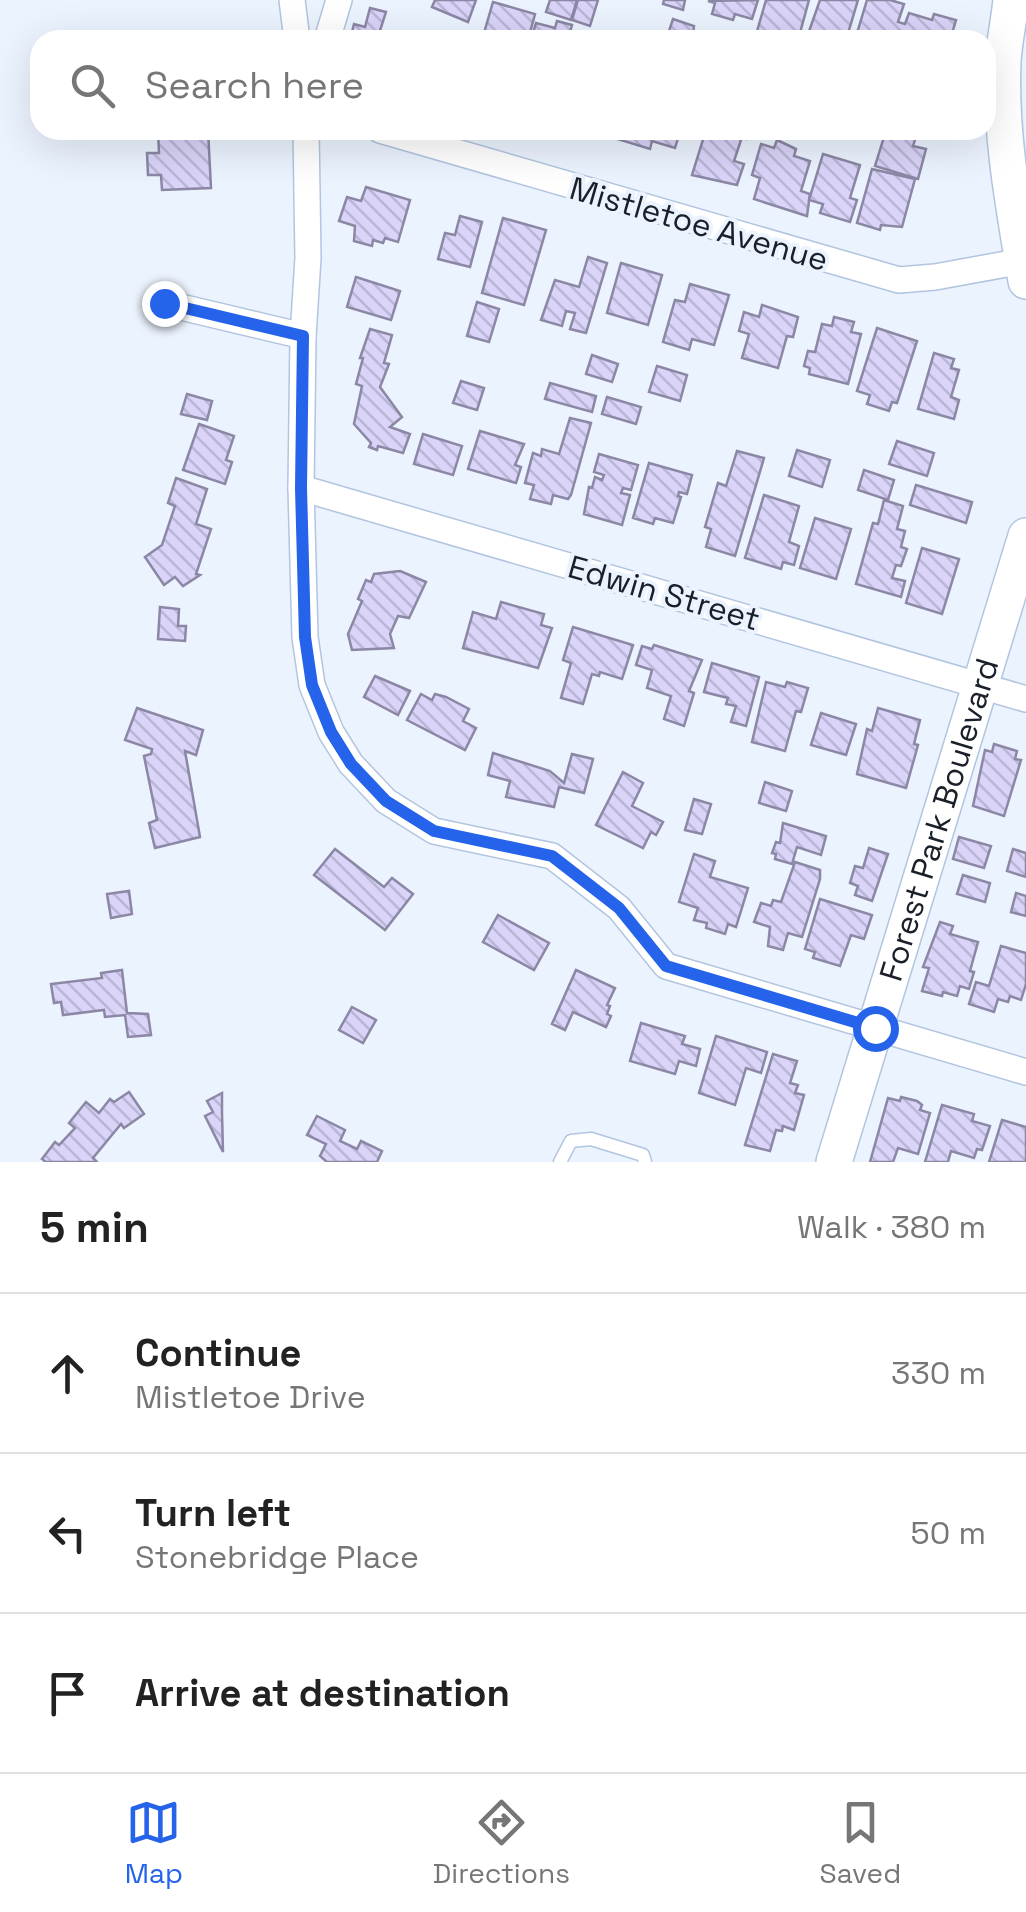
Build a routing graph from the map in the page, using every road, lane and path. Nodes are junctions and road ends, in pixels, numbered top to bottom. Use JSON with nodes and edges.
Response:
{"nodes":[{"id":1,"x":292,"y":0,"type":"edge"},
{"id":2,"x":338,"y":0,"type":"edge"},
{"id":3,"x":1011,"y":0,"type":"edge"},
{"id":4,"x":296,"y":30,"type":"edge"},
{"id":5,"x":329,"y":30,"type":"edge"},
{"id":6,"x":306,"y":140,"type":"edge"},
{"id":7,"x":415,"y":140,"type":"edge"},
{"id":8,"x":1024,"y":271,"type":"edge"},
{"id":9,"x":164,"y":303,"type":"dead end"},
{"id":10,"x":303,"y":336,"type":"junction"},
{"id":11,"x":301,"y":488,"type":"junction"},
{"id":12,"x":1026,"y":536,"type":"edge"},
{"id":13,"x":980,"y":686,"type":"junction"},
{"id":14,"x":1026,"y":699,"type":"edge"},
{"id":15,"x":875,"y":1028,"type":"junction"},
{"id":16,"x":1026,"y":1072,"type":"edge"},
{"id":17,"x":560,"y":1162,"type":"edge"},
{"id":18,"x":644,"y":1162,"type":"edge"},
{"id":19,"x":834,"y":1162,"type":"edge"}],
"edges":[{"from":1,"to":4,"type":"street"},
{"from":2,"to":5,"type":"street"},
{"from":3,"to":8,"type":"main road"},
{"from":6,"to":10,"type":"street"},
{"from":7,"to":8,"type":"street","name":"Mistletoe Avenue"},
{"from":9,"to":10,"type":"street"},
{"from":10,"to":11,"type":"street"},
{"from":11,"to":13,"type":"street","name":"Edwin Street"},
{"from":11,"to":15,"type":"street"},
{"from":12,"to":13,"type":"main road","name":"Forest Park Boulevard"},
{"from":13,"to":14,"type":"street","name":"Edwin Street"},
{"from":13,"to":15,"type":"main road","name":"Forest Park Boulevard"},
{"from":15,"to":16,"type":"street"},
{"from":15,"to":19,"type":"main road","name":"Forest Park Boulevard"},
{"from":17,"to":18,"type":"lane"}]}
